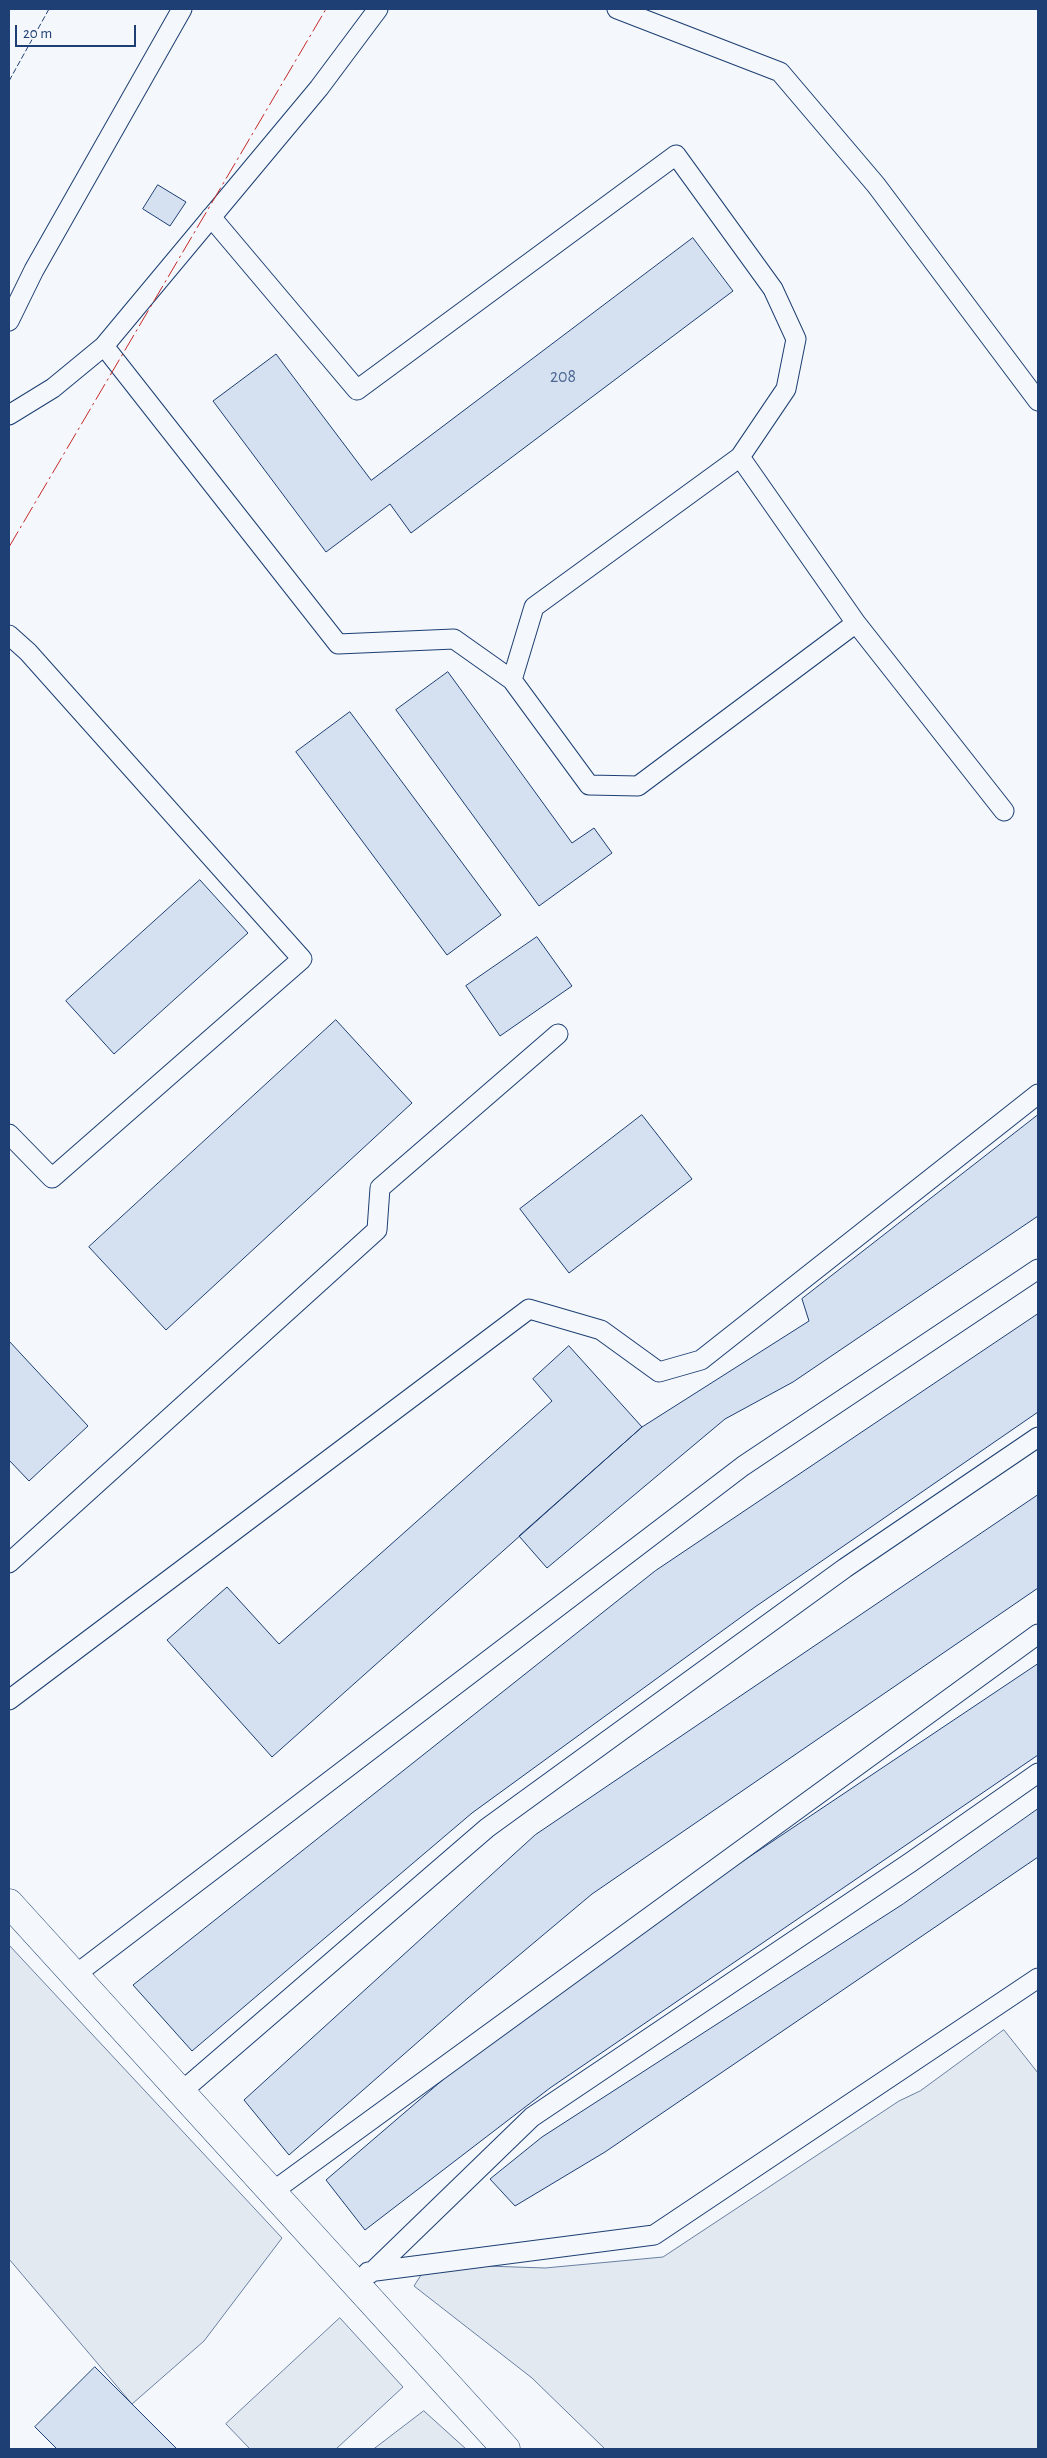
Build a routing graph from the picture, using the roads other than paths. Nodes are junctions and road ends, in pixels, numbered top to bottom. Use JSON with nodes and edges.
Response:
{"nodes":[{"id":1,"x":182,"y":9,"type":"edge"},
{"id":2,"x":378,"y":9,"type":"edge"},
{"id":3,"x":617,"y":9,"type":"edge"},
{"id":4,"x":211,"y":217,"type":"junction"},
{"id":5,"x":9,"y":321,"type":"edge"},
{"id":6,"x":104,"y":346,"type":"junction"},
{"id":7,"x":1038,"y":401,"type":"edge"},
{"id":8,"x":9,"y":415,"type":"edge"},
{"id":9,"x":740,"y":457,"type":"junction"},
{"id":10,"x":856,"y":623,"type":"junction"},
{"id":11,"x":9,"y":635,"type":"edge"},
{"id":12,"x":512,"y":680,"type":"junction"},
{"id":13,"x":1004,"y":811,"type":"dead end"},
{"id":14,"x":558,"y":1034,"type":"dead end"},
{"id":15,"x":1038,"y":1094,"type":"edge"},
{"id":16,"x":9,"y":1134,"type":"edge"},
{"id":17,"x":1038,"y":1269,"type":"edge"},
{"id":18,"x":1038,"y":1437,"type":"edge"},
{"id":19,"x":9,"y":1562,"type":"edge"},
{"id":20,"x":1038,"y":1634,"type":"edge"},
{"id":21,"x":9,"y":1700,"type":"edge"},
{"id":22,"x":1038,"y":1774,"type":"edge"},
{"id":23,"x":9,"y":1903,"type":"edge"},
{"id":24,"x":74,"y":1975,"type":"junction"},
{"id":25,"x":1037,"y":1982,"type":"edge"},
{"id":26,"x":181,"y":2092,"type":"junction"},
{"id":27,"x":272,"y":2192,"type":"junction"},
{"id":28,"x":336,"y":2262,"type":"junction"},
{"id":29,"x":371,"y":2273,"type":"junction"},
{"id":30,"x":506,"y":2449,"type":"edge"}],
"edges":[{"from":1,"to":5,"type":"lane"},
{"from":2,"to":4,"type":"lane"},
{"from":3,"to":7,"type":"lane"},
{"from":4,"to":6,"type":"lane"},
{"from":4,"to":9,"type":"lane"},
{"from":6,"to":8,"type":"lane"},
{"from":6,"to":12,"type":"lane"},
{"from":9,"to":10,"type":"lane"},
{"from":9,"to":12,"type":"lane"},
{"from":10,"to":12,"type":"lane"},
{"from":10,"to":13,"type":"lane"},
{"from":11,"to":16,"type":"lane"},
{"from":14,"to":19,"type":"lane"},
{"from":15,"to":21,"type":"lane"},
{"from":17,"to":24,"type":"lane"},
{"from":18,"to":26,"type":"lane"},
{"from":20,"to":27,"type":"lane"},
{"from":22,"to":29,"type":"lane"},
{"from":23,"to":24,"type":"street"},
{"from":24,"to":26,"type":"street"},
{"from":25,"to":29,"type":"lane"},
{"from":26,"to":27,"type":"street"},
{"from":27,"to":28,"type":"street"},
{"from":28,"to":29,"type":"lane"},
{"from":28,"to":30,"type":"street"}]}
